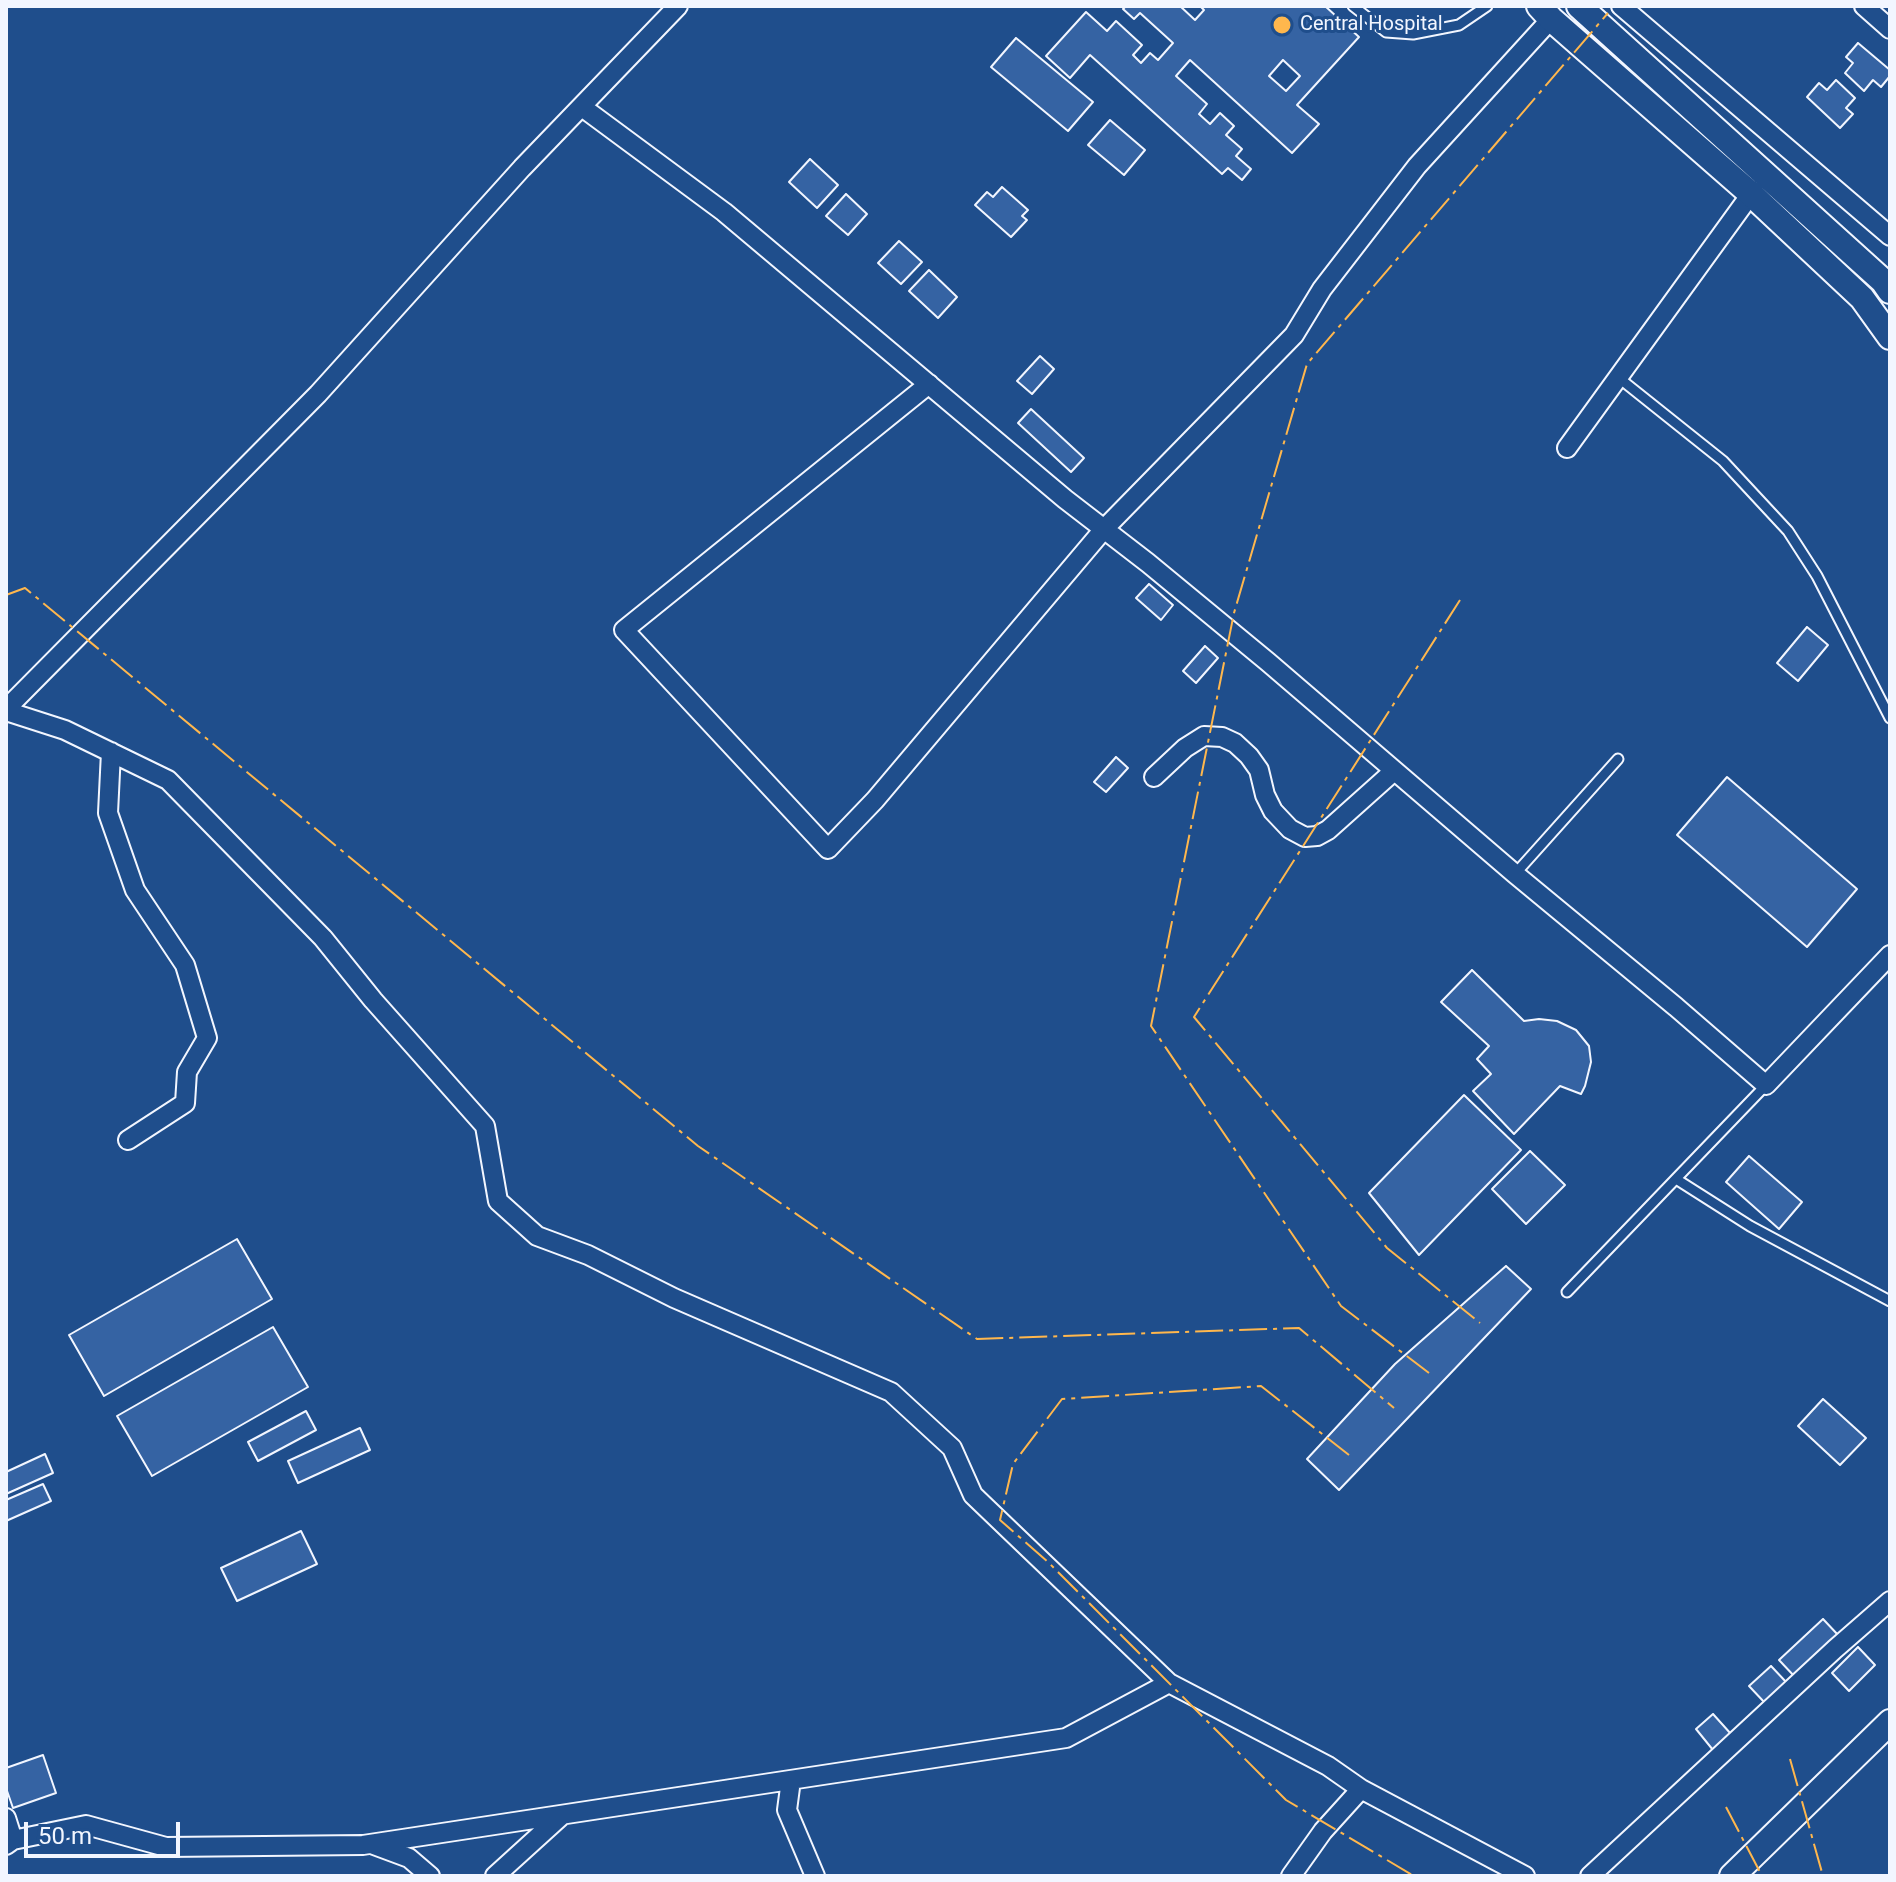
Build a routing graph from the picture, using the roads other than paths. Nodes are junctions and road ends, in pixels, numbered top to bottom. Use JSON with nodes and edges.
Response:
{"nodes":[{"id":1,"x":678,"y":6,"type":"edge"},
{"id":2,"x":1353,"y":6,"type":"edge"},
{"id":3,"x":1487,"y":6,"type":"edge"},
{"id":4,"x":1579,"y":6,"type":"edge"},
{"id":5,"x":1621,"y":6,"type":"edge"},
{"id":6,"x":1864,"y":6,"type":"edge"},
{"id":7,"x":1550,"y":10,"type":"edge"},
{"id":8,"x":1890,"y":29,"type":"edge"},
{"id":9,"x":582,"y":107,"type":"junction"},
{"id":10,"x":1751,"y":194,"type":"junction"},
{"id":11,"x":1890,"y":236,"type":"edge"},
{"id":12,"x":1888,"y":281,"type":"edge"},
{"id":13,"x":1890,"y":337,"type":"edge"},
{"id":14,"x":1619,"y":378,"type":"junction"},
{"id":15,"x":929,"y":384,"type":"junction"},
{"id":16,"x":1567,"y":448,"type":"dead end"},
{"id":17,"x":1104,"y":529,"type":"junction"},
{"id":18,"x":6,"y":710,"type":"edge"},
{"id":19,"x":1890,"y":718,"type":"edge"},
{"id":20,"x":111,"y":752,"type":"junction"},
{"id":21,"x":1618,"y":759,"type":"dead end"},
{"id":22,"x":1394,"y":771,"type":"junction"},
{"id":23,"x":1154,"y":777,"type":"dead end"},
{"id":24,"x":1515,"y":874,"type":"junction"},
{"id":25,"x":1890,"y":955,"type":"edge"},
{"id":26,"x":1766,"y":1085,"type":"junction"},
{"id":27,"x":128,"y":1140,"type":"dead end"},
{"id":28,"x":1676,"y":1179,"type":"junction"},
{"id":29,"x":1567,"y":1292,"type":"dead end"},
{"id":30,"x":1890,"y":1301,"type":"edge"},
{"id":31,"x":1890,"y":1601,"type":"edge"},
{"id":32,"x":1169,"y":1683,"type":"junction"},
{"id":33,"x":1890,"y":1722,"type":"edge"},
{"id":34,"x":791,"y":1780,"type":"junction"},
{"id":35,"x":1361,"y":1789,"type":"junction"},
{"id":36,"x":562,"y":1815,"type":"junction"},
{"id":37,"x":6,"y":1818,"type":"edge"},
{"id":38,"x":10,"y":1842,"type":"edge"},
{"id":39,"x":371,"y":1844,"type":"junction"},
{"id":40,"x":430,"y":1876,"type":"edge"},
{"id":41,"x":495,"y":1876,"type":"edge"},
{"id":42,"x":815,"y":1876,"type":"edge"},
{"id":43,"x":1291,"y":1876,"type":"edge"},
{"id":44,"x":1524,"y":1876,"type":"edge"},
{"id":45,"x":1590,"y":1876,"type":"edge"},
{"id":46,"x":1732,"y":1876,"type":"edge"}],
"edges":[{"from":1,"to":9,"type":"street"},
{"from":2,"to":3,"type":"lane"},
{"from":4,"to":12,"type":"street"},
{"from":5,"to":11,"type":"street"},
{"from":6,"to":8,"type":"street"},
{"from":7,"to":10,"type":"street"},
{"from":7,"to":17,"type":"street"},
{"from":9,"to":15,"type":"street"},
{"from":9,"to":18,"type":"street"},
{"from":10,"to":13,"type":"street"},
{"from":10,"to":14,"type":"street"},
{"from":14,"to":16,"type":"street"},
{"from":14,"to":19,"type":"lane"},
{"from":15,"to":17,"type":"street"},
{"from":15,"to":17,"type":"street"},
{"from":17,"to":22,"type":"street"},
{"from":18,"to":20,"type":"street"},
{"from":20,"to":27,"type":"street"},
{"from":20,"to":32,"type":"street"},
{"from":21,"to":24,"type":"lane"},
{"from":22,"to":23,"type":"street"},
{"from":22,"to":24,"type":"street"},
{"from":24,"to":26,"type":"street"},
{"from":25,"to":26,"type":"street"},
{"from":26,"to":28,"type":"lane"},
{"from":28,"to":29,"type":"lane"},
{"from":28,"to":30,"type":"lane"},
{"from":31,"to":45,"type":"street"},
{"from":32,"to":34,"type":"street"},
{"from":32,"to":35,"type":"street"},
{"from":33,"to":46,"type":"street"},
{"from":34,"to":36,"type":"street"},
{"from":34,"to":42,"type":"street"},
{"from":35,"to":43,"type":"street"},
{"from":35,"to":44,"type":"street"},
{"from":36,"to":39,"type":"street"},
{"from":36,"to":41,"type":"street"},
{"from":37,"to":38,"type":"street"},
{"from":38,"to":39,"type":"street"},
{"from":39,"to":40,"type":"street"}]}
